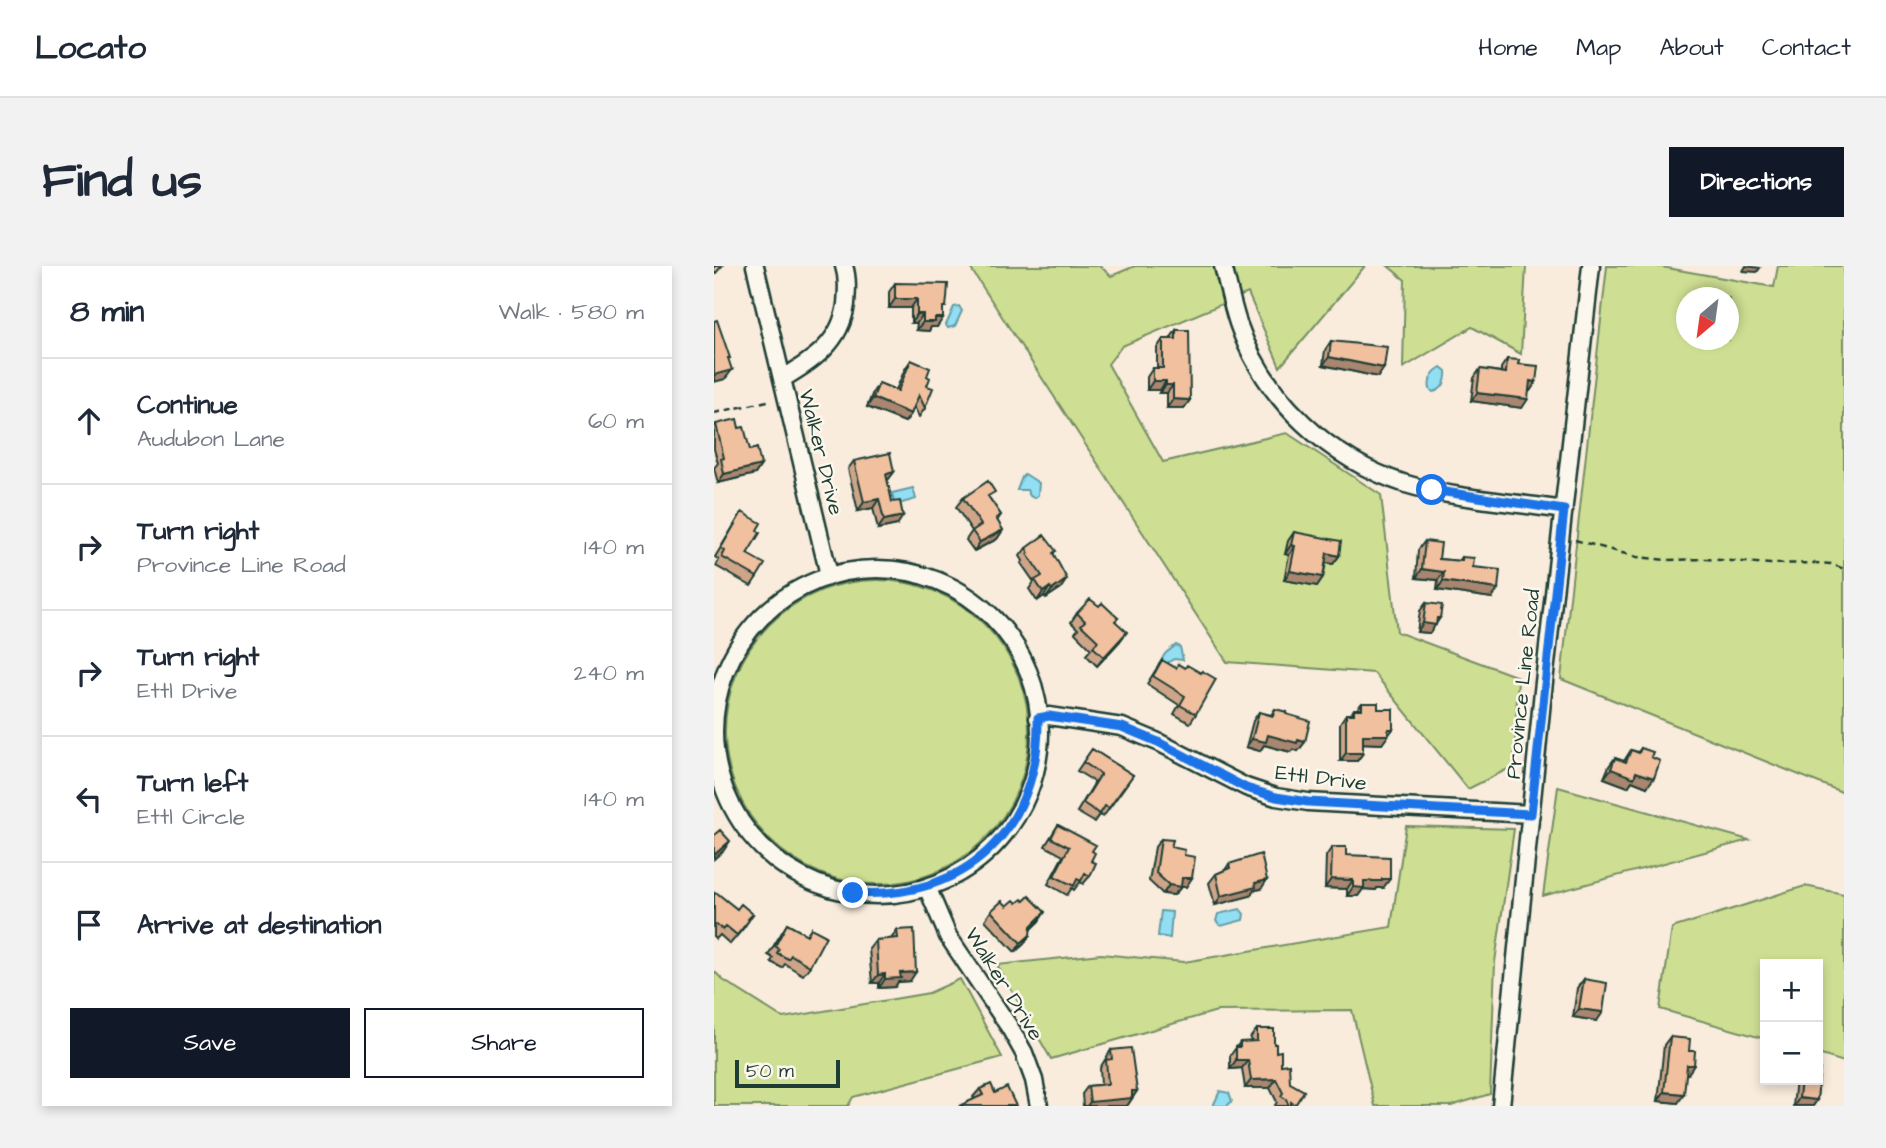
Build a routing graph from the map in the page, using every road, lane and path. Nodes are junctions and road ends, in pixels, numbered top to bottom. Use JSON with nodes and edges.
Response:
{"nodes":[{"id":1,"x":755,"y":266,"type":"edge"},
{"id":2,"x":844,"y":266,"type":"edge"},
{"id":3,"x":1223,"y":266,"type":"edge"},
{"id":4,"x":1591,"y":266,"type":"edge"},
{"id":5,"x":782,"y":379,"type":"junction"},
{"id":6,"x":786,"y":397,"type":"junction"},
{"id":7,"x":714,"y":413,"type":"edge"},
{"id":8,"x":1564,"y":510,"type":"junction"},
{"id":9,"x":1561,"y":536,"type":"junction"},
{"id":10,"x":1844,"y":569,"type":"edge"},
{"id":11,"x":829,"y":575,"type":"junction"},
{"id":12,"x":1038,"y":718,"type":"junction"},
{"id":13,"x":1531,"y":814,"type":"junction"},
{"id":14,"x":927,"y":887,"type":"junction"},
{"id":15,"x":1039,"y":1106,"type":"edge"},
{"id":16,"x":1501,"y":1106,"type":"edge"}],
"edges":[{"from":1,"to":5,"type":"street","name":"Walker Drive"},
{"from":2,"to":5,"type":"street","name":"Walker Drive"},
{"from":3,"to":8,"type":"street"},
{"from":4,"to":8,"type":"street","name":"Province Line Road"},
{"from":5,"to":6,"type":"street","name":"Walker Drive"},
{"from":6,"to":7,"type":"path"},
{"from":6,"to":11,"type":"street","name":"Walker Drive"},
{"from":8,"to":9,"type":"street","name":"Province Line Road"},
{"from":9,"to":10,"type":"path"},
{"from":9,"to":13,"type":"street","name":"Province Line Road"},
{"from":11,"to":12,"type":"street"},
{"from":11,"to":14,"type":"street"},
{"from":12,"to":13,"type":"street","name":"Ettl Drive"},
{"from":12,"to":14,"type":"street"},
{"from":13,"to":16,"type":"street","name":"Province Line Road"},
{"from":14,"to":15,"type":"street","name":"Walker Drive"}]}
